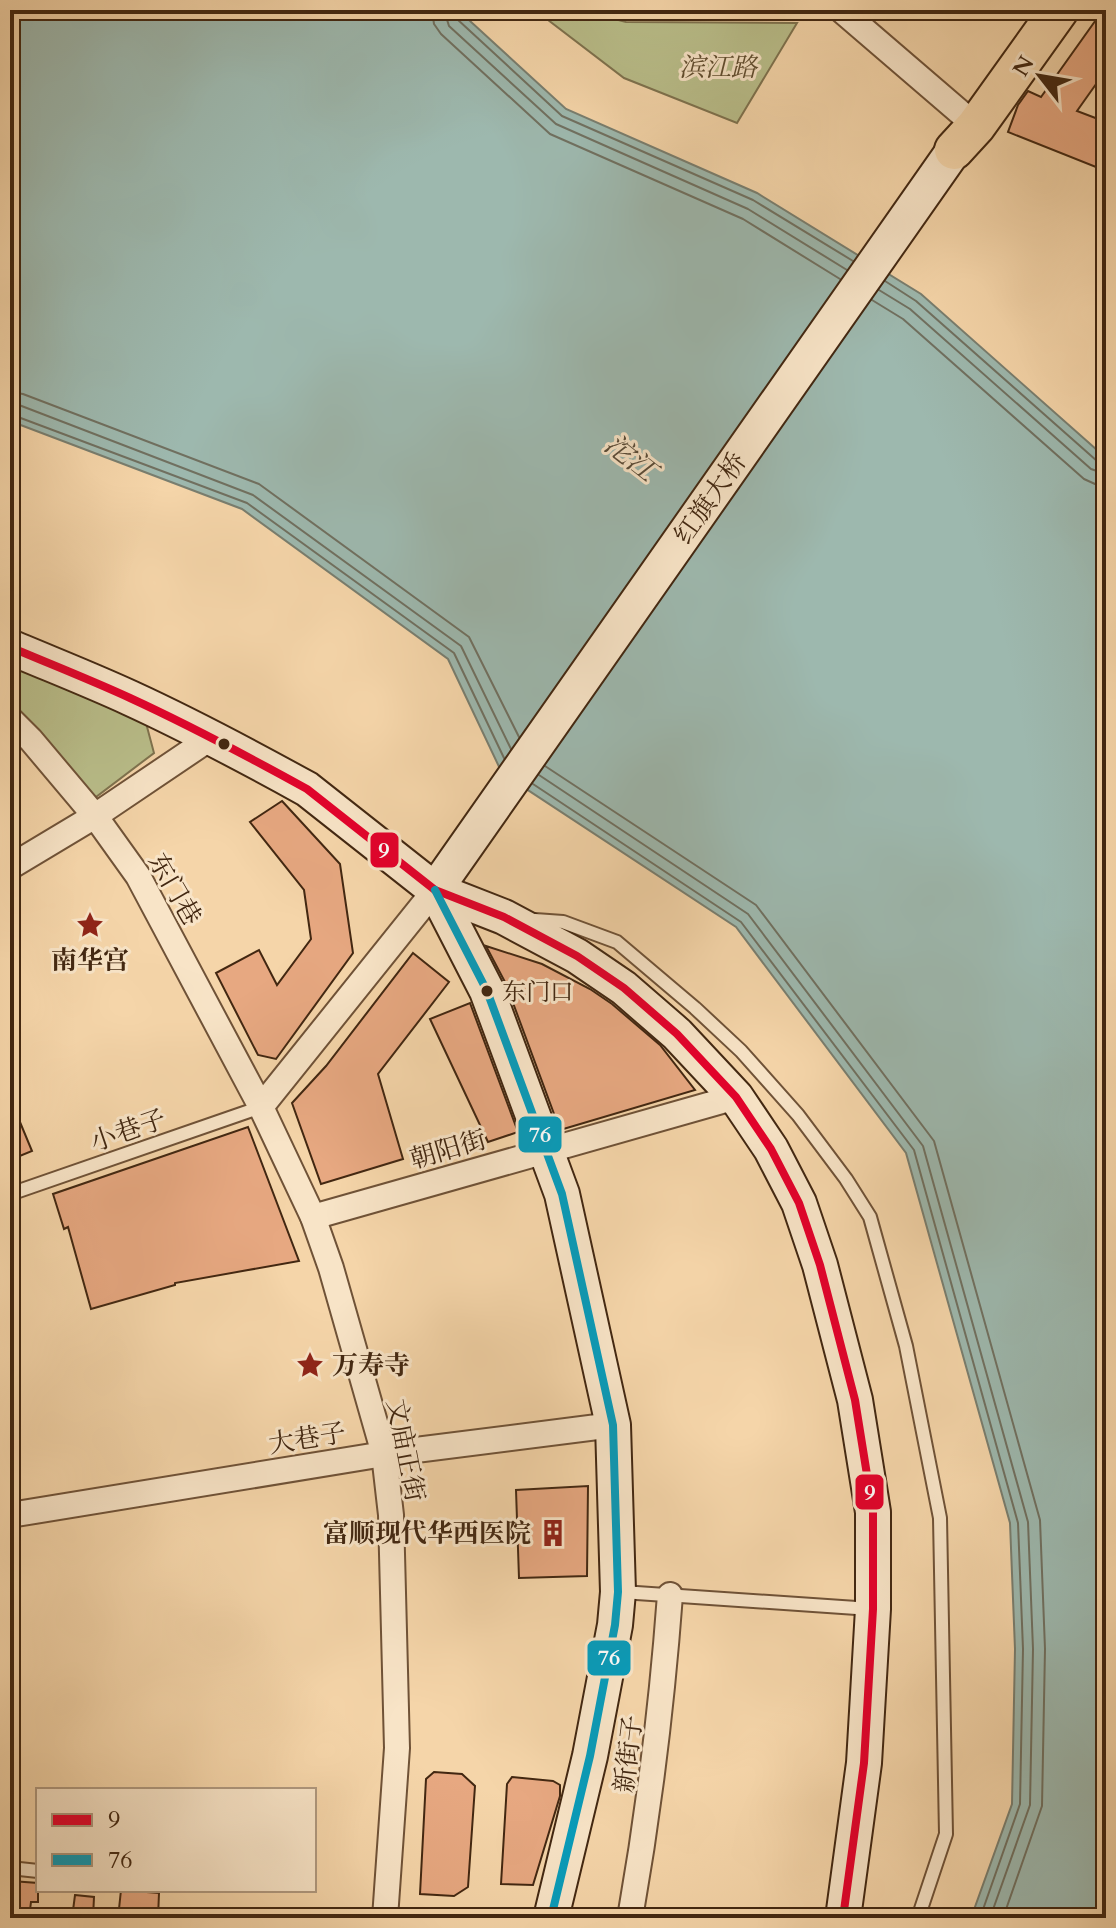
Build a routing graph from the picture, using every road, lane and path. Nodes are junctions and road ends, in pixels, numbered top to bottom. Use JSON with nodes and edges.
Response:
{"nodes":[{"id":1,"x":841,"y":10,"type":"edge"},
{"id":2,"x":1041,"y":10,"type":"edge"},
{"id":3,"x":1059,"y":10,"type":"edge"},
{"id":4,"x":965,"y":131,"type":"junction"},
{"id":5,"x":10,"y":647,"type":"edge"},
{"id":6,"x":10,"y":719,"type":"edge"},
{"id":7,"x":212,"y":737,"type":"junction"},
{"id":8,"x":95,"y":816,"type":"junction"},
{"id":9,"x":10,"y":867,"type":"edge"},
{"id":10,"x":435,"y":890,"type":"junction"},
{"id":11,"x":504,"y":917,"type":"junction"},
{"id":12,"x":736,"y":1097,"type":"junction"},
{"id":13,"x":261,"y":1107,"type":"junction"},
{"id":14,"x":547,"y":1150,"type":"junction"},
{"id":15,"x":10,"y":1194,"type":"edge"},
{"id":16,"x":313,"y":1217,"type":"junction"},
{"id":17,"x":613,"y":1425,"type":"junction"},
{"id":18,"x":384,"y":1454,"type":"junction"},
{"id":19,"x":10,"y":1515,"type":"edge"},
{"id":20,"x":618,"y":1592,"type":"junction"},
{"id":21,"x":670,"y":1595,"type":"junction"},
{"id":22,"x":873,"y":1609,"type":"junction"},
{"id":23,"x":10,"y":1868,"type":"edge"},
{"id":24,"x":36,"y":1871,"type":"edge"},
{"id":25,"x":385,"y":1918,"type":"edge"},
{"id":26,"x":551,"y":1918,"type":"edge"},
{"id":27,"x":630,"y":1918,"type":"edge"},
{"id":28,"x":843,"y":1918,"type":"edge"},
{"id":29,"x":918,"y":1918,"type":"edge"}],
"edges":[{"from":1,"to":4,"type":"street"},
{"from":2,"to":4,"type":"main road"},
{"from":3,"to":4,"type":"main road"},
{"from":4,"to":10,"type":"street","name":"红旗大桥"},
{"from":5,"to":7,"type":"street"},
{"from":6,"to":8,"type":"street","name":"东门巷"},
{"from":7,"to":8,"type":"street"},
{"from":7,"to":10,"type":"street"},
{"from":8,"to":9,"type":"street"},
{"from":8,"to":13,"type":"street","name":"东门巷"},
{"from":10,"to":11,"type":"street"},
{"from":10,"to":13,"type":"street"},
{"from":10,"to":14,"type":"street"},
{"from":11,"to":12,"type":"street"},
{"from":11,"to":29,"type":"lane"},
{"from":12,"to":14,"type":"street","name":"朝阳街"},
{"from":12,"to":22,"type":"street"},
{"from":13,"to":15,"type":"lane","name":"小巷子"},
{"from":13,"to":16,"type":"street","name":"文庙正街"},
{"from":14,"to":16,"type":"street","name":"朝阳街"},
{"from":14,"to":17,"type":"street"},
{"from":16,"to":18,"type":"street","name":"文庙正街"},
{"from":17,"to":18,"type":"street","name":"大巷子"},
{"from":17,"to":20,"type":"street"},
{"from":18,"to":19,"type":"street","name":"大巷子"},
{"from":18,"to":25,"type":"street","name":"文庙正街"},
{"from":20,"to":21,"type":"lane"},
{"from":20,"to":26,"type":"street"},
{"from":21,"to":22,"type":"lane"},
{"from":21,"to":27,"type":"street","name":"新街子"},
{"from":22,"to":28,"type":"street"},
{"from":23,"to":24,"type":"lane"}]}
